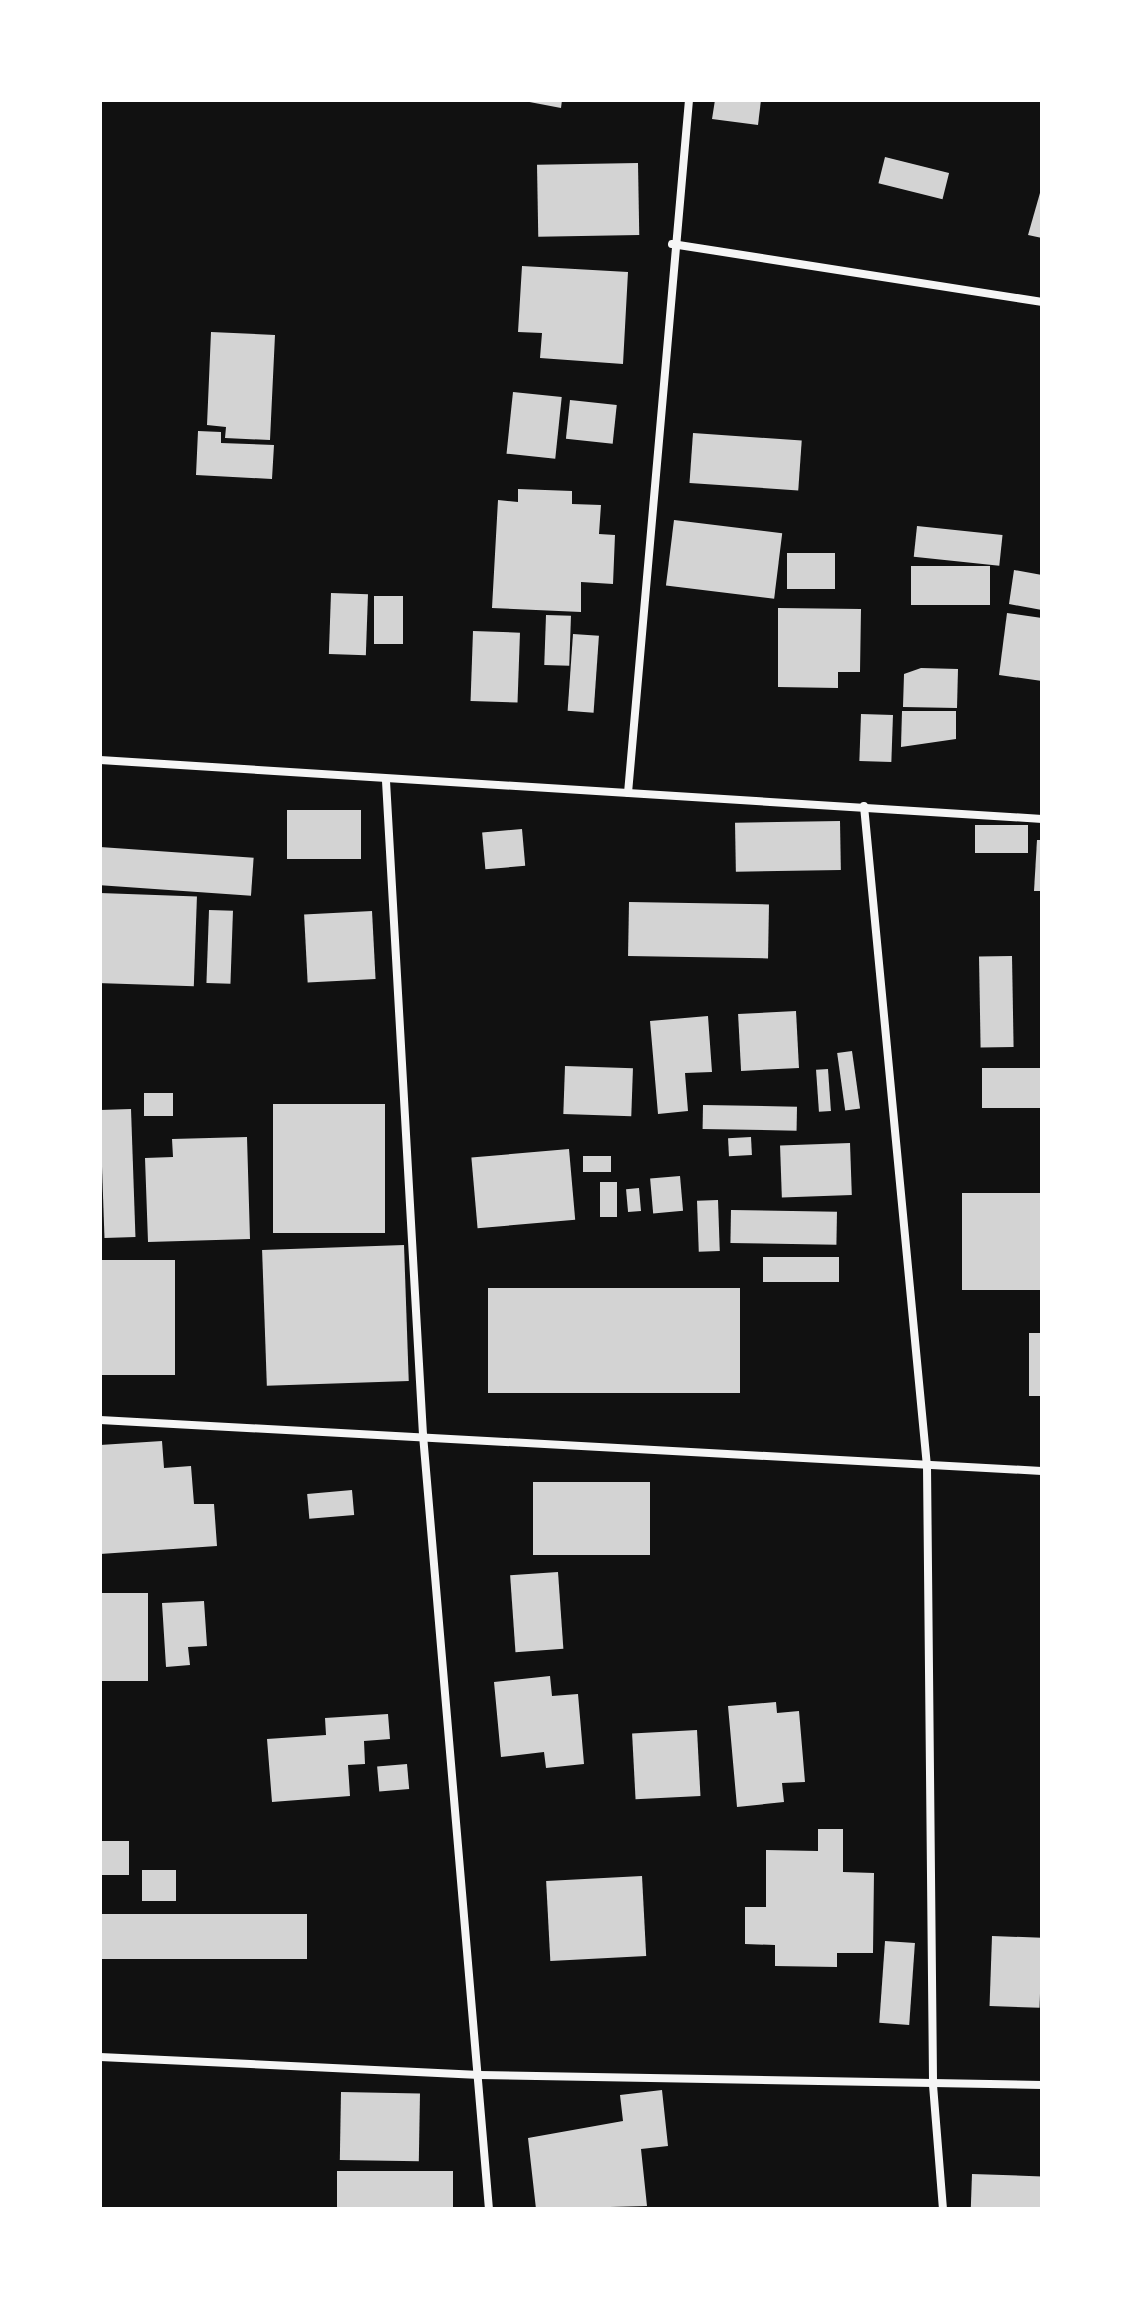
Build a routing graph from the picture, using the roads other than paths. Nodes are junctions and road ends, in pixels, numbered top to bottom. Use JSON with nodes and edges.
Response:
{"nodes":[{"id":1,"x":689,"y":100,"type":"edge"},
{"id":2,"x":672,"y":244,"type":"junction"},
{"id":3,"x":1042,"y":302,"type":"edge"},
{"id":4,"x":100,"y":760,"type":"edge"},
{"id":5,"x":386,"y":781,"type":"junction"},
{"id":6,"x":628,"y":793,"type":"junction"},
{"id":7,"x":864,"y":806,"type":"junction"},
{"id":8,"x":1042,"y":819,"type":"edge"},
{"id":9,"x":100,"y":1420,"type":"edge"},
{"id":10,"x":423,"y":1435,"type":"junction"},
{"id":11,"x":927,"y":1466,"type":"junction"},
{"id":12,"x":1042,"y":1471,"type":"edge"},
{"id":13,"x":100,"y":2057,"type":"edge"},
{"id":14,"x":480,"y":2075,"type":"junction"},
{"id":15,"x":933,"y":2085,"type":"junction"},
{"id":16,"x":1042,"y":2085,"type":"edge"},
{"id":17,"x":489,"y":2209,"type":"edge"},
{"id":18,"x":943,"y":2209,"type":"edge"}],
"edges":[{"from":1,"to":2,"type":"street"},
{"from":2,"to":3,"type":"street"},
{"from":2,"to":6,"type":"street"},
{"from":4,"to":5,"type":"street"},
{"from":5,"to":6,"type":"street"},
{"from":5,"to":10,"type":"street"},
{"from":6,"to":7,"type":"street"},
{"from":7,"to":8,"type":"street"},
{"from":7,"to":11,"type":"street"},
{"from":9,"to":10,"type":"street"},
{"from":10,"to":11,"type":"street"},
{"from":10,"to":14,"type":"street"},
{"from":11,"to":12,"type":"street"},
{"from":11,"to":15,"type":"street"},
{"from":13,"to":14,"type":"street"},
{"from":14,"to":15,"type":"street"},
{"from":14,"to":17,"type":"street"},
{"from":15,"to":16,"type":"street"},
{"from":15,"to":18,"type":"street"}]}
